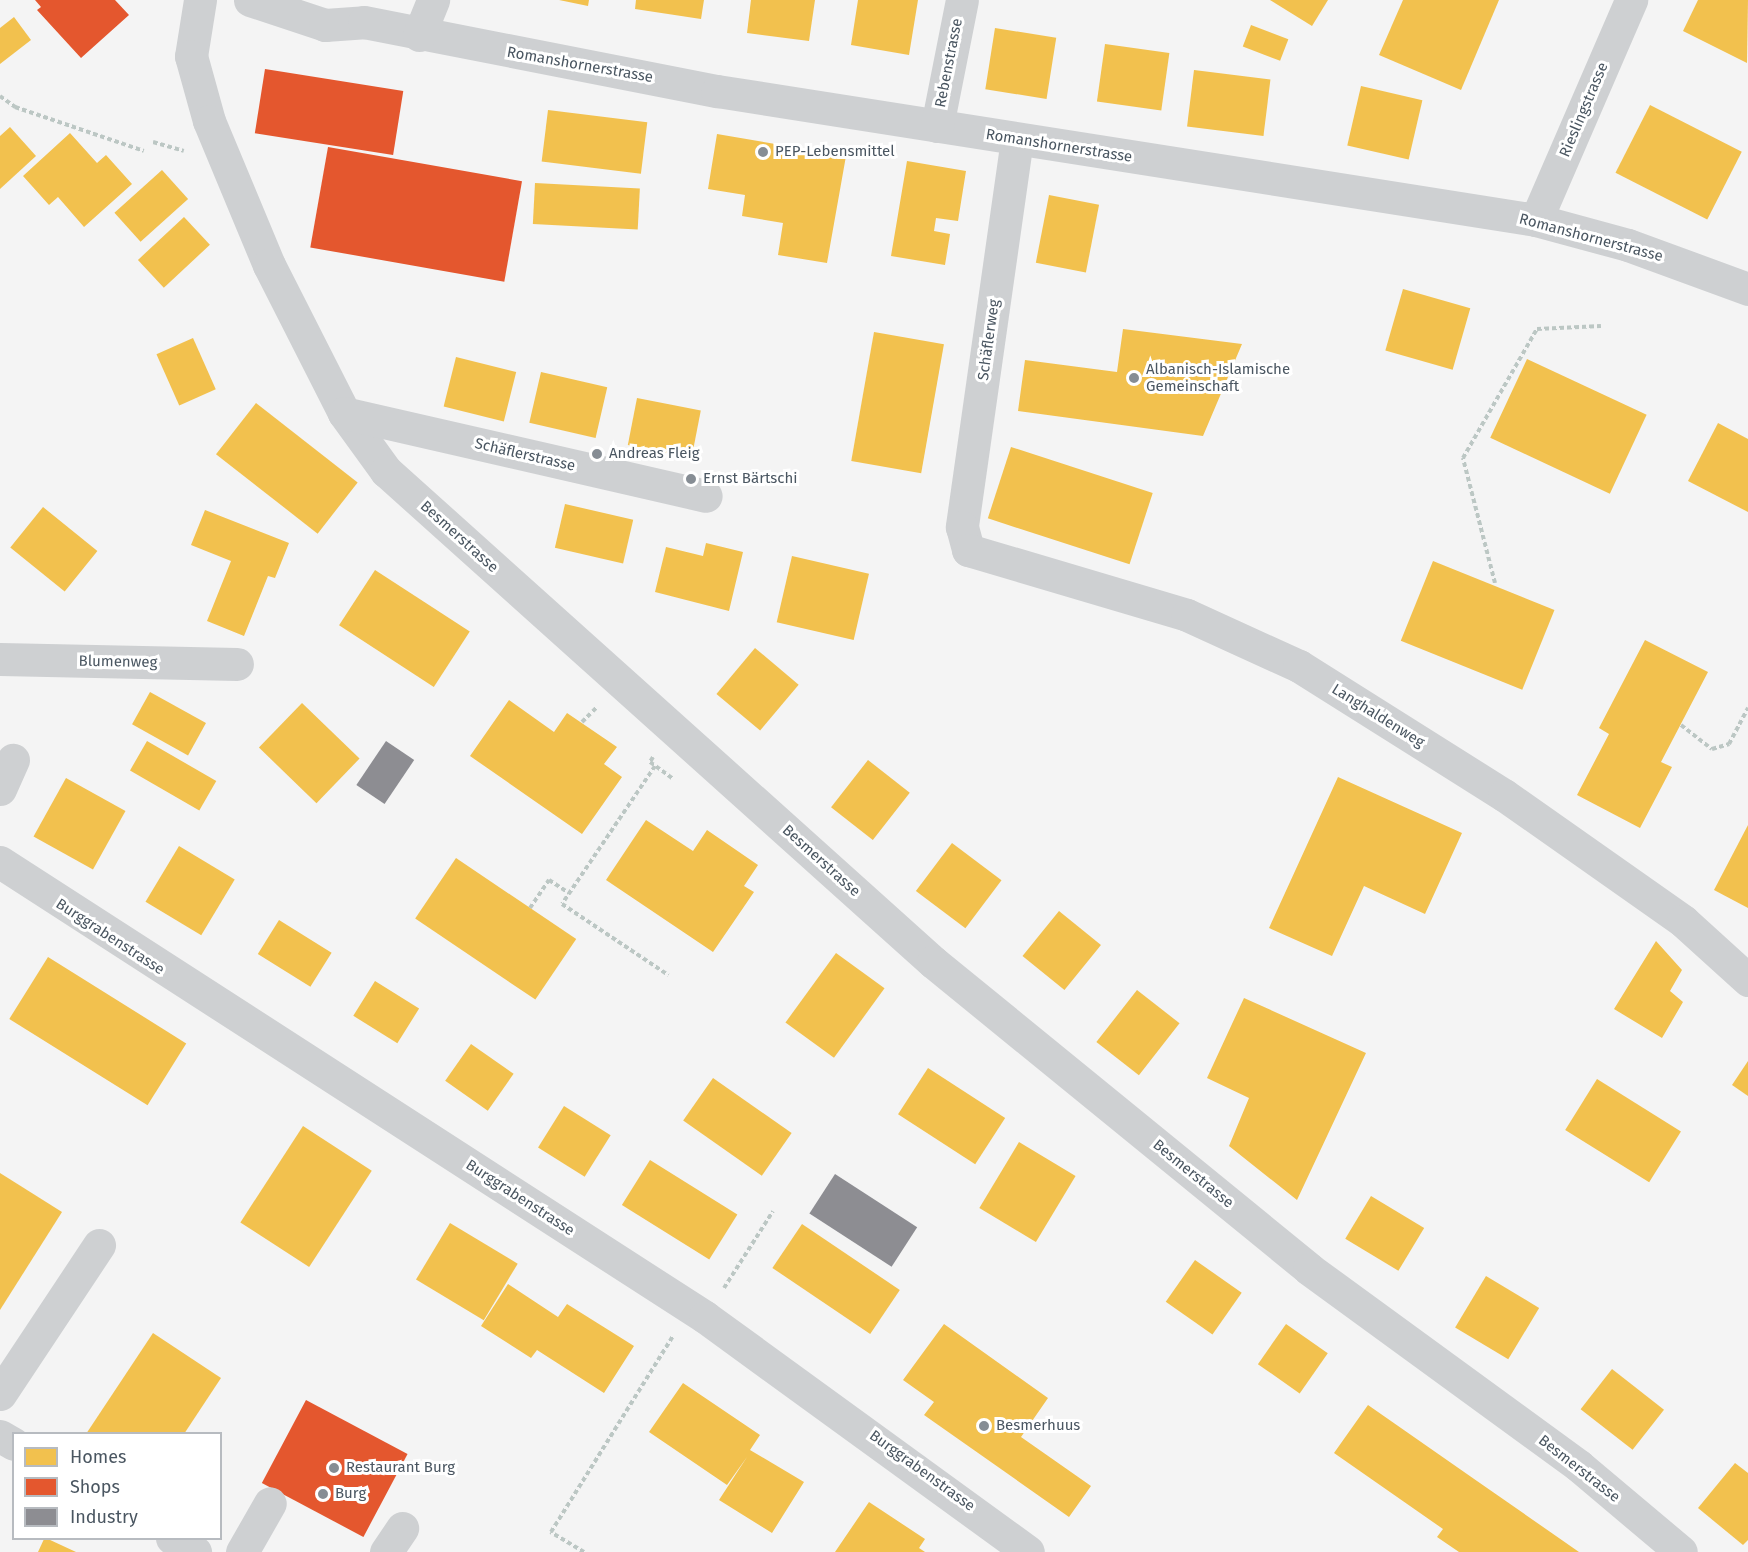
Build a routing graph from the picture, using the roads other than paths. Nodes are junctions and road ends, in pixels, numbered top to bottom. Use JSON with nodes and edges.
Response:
{"nodes":[{"id":1,"x":200,"y":0,"type":"edge"},
{"id":2,"x":250,"y":0,"type":"edge"},
{"id":3,"x":335,"y":0,"type":"edge"},
{"id":4,"x":433,"y":0,"type":"edge"},
{"id":5,"x":962,"y":0,"type":"edge"},
{"id":6,"x":1631,"y":0,"type":"edge"},
{"id":7,"x":364,"y":22,"type":"junction"},
{"id":8,"x":419,"y":35,"type":"junction"},
{"id":9,"x":937,"y":126,"type":"junction"},
{"id":10,"x":1017,"y":139,"type":"junction"},
{"id":11,"x":1536,"y":220,"type":"junction"},
{"id":12,"x":1748,"y":289,"type":"edge"},
{"id":13,"x":344,"y":413,"type":"junction"},
{"id":14,"x":706,"y":496,"type":"dead end"},
{"id":15,"x":963,"y":542,"type":"joint"},
{"id":16,"x":0,"y":659,"type":"edge"},
{"id":17,"x":237,"y":664,"type":"dead end"},
{"id":18,"x":0,"y":862,"type":"edge"},
{"id":19,"x":1748,"y":980,"type":"edge"},
{"id":20,"x":99,"y":1245,"type":"dead end"},
{"id":21,"x":0,"y":1394,"type":"edge"},
{"id":22,"x":270,"y":1503,"type":"dead end"},
{"id":23,"x":174,"y":1540,"type":"edge"},
{"id":24,"x":195,"y":1552,"type":"edge"},
{"id":25,"x":242,"y":1552,"type":"edge"},
{"id":26,"x":1029,"y":1552,"type":"edge"},
{"id":27,"x":1681,"y":1552,"type":"edge"}],
"edges":[{"from":1,"to":13,"type":"street","name":"Besmerstrasse"},
{"from":2,"to":7,"type":"street","name":"Romanshornerstrasse"},
{"from":3,"to":7,"type":"street","name":"Romanshornerstrasse"},
{"from":4,"to":8,"type":"street"},
{"from":5,"to":9,"type":"street","name":"Rebenstrasse"},
{"from":6,"to":11,"type":"street","name":"Rieslingstrasse"},
{"from":7,"to":8,"type":"street","name":"Romanshornerstrasse"},
{"from":8,"to":9,"type":"street","name":"Romanshornerstrasse"},
{"from":9,"to":10,"type":"street","name":"Romanshornerstrasse"},
{"from":10,"to":11,"type":"street","name":"Romanshornerstrasse"},
{"from":10,"to":15,"type":"street","name":"Schäflerweg"},
{"from":11,"to":12,"type":"street","name":"Romanshornerstrasse"},
{"from":13,"to":14,"type":"street","name":"Schäflerstrasse"},
{"from":13,"to":27,"type":"street","name":"Besmerstrasse"},
{"from":15,"to":19,"type":"street","name":"Langhaldenweg"},
{"from":16,"to":17,"type":"street","name":"Blumenweg"},
{"from":18,"to":26,"type":"street","name":"Burggrabenstrasse"},
{"from":20,"to":21,"type":"street"},
{"from":22,"to":25,"type":"street"},
{"from":23,"to":24,"type":"street"}]}
